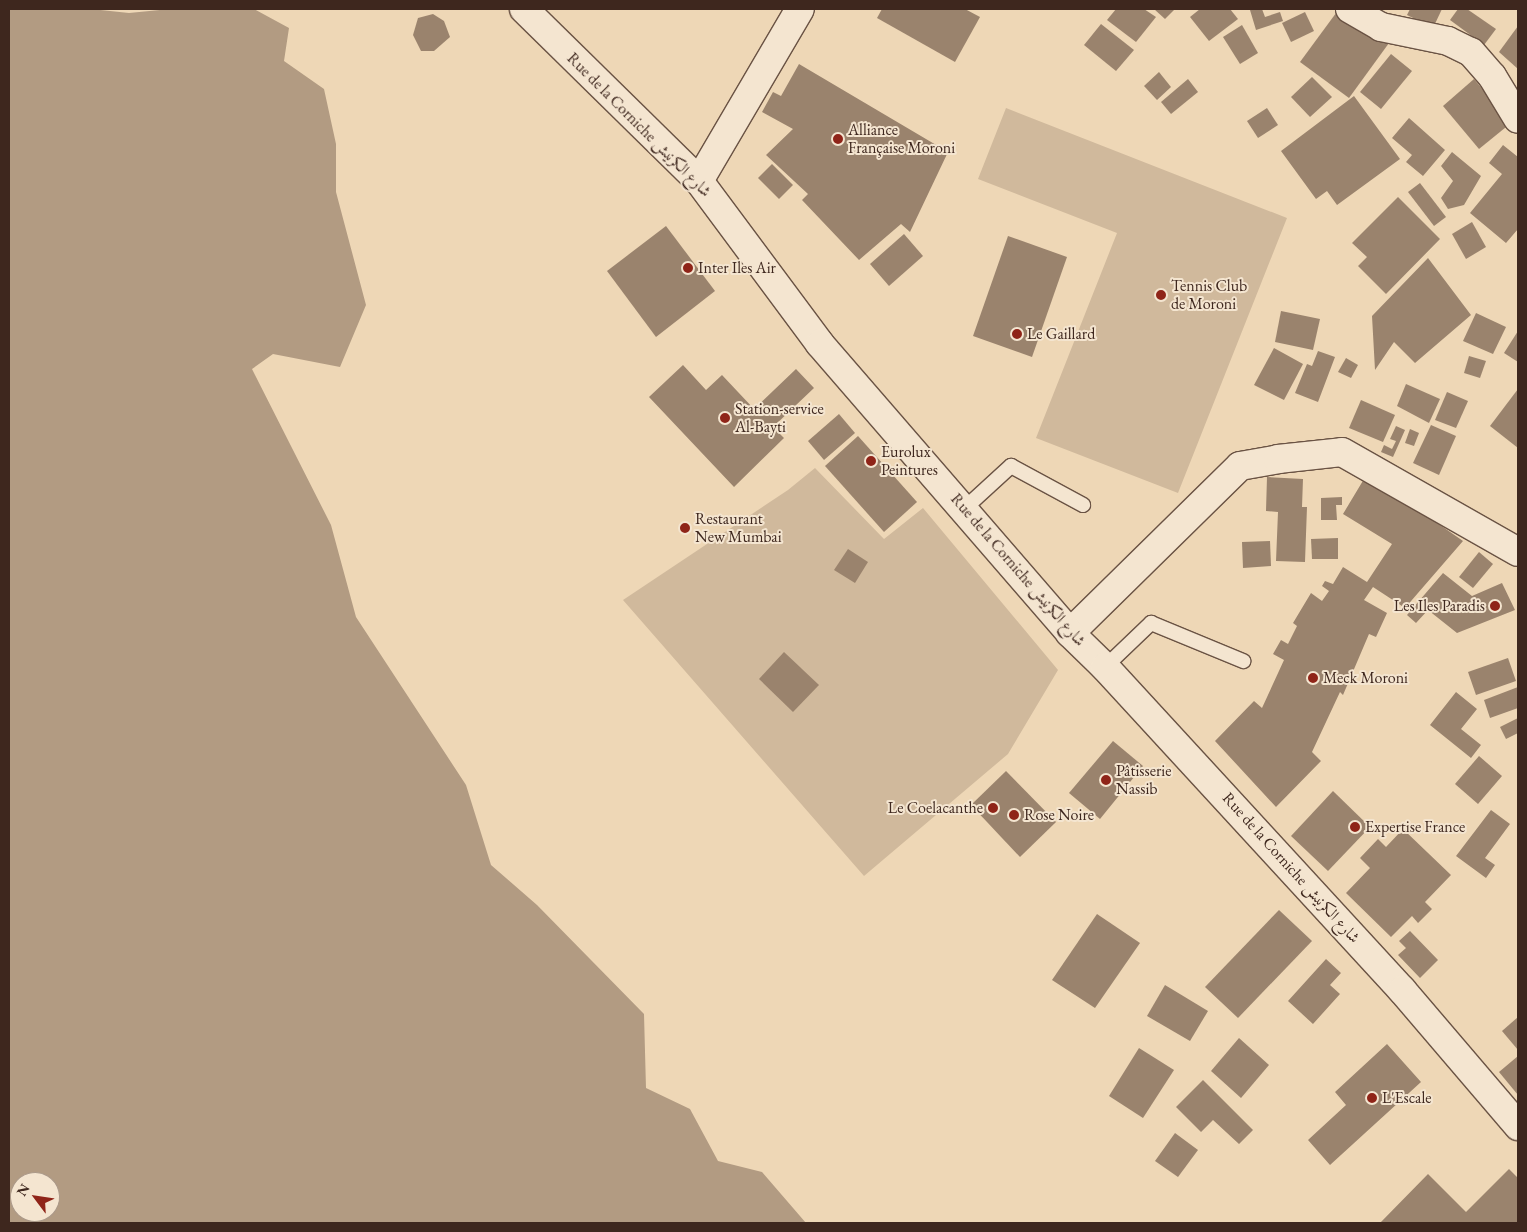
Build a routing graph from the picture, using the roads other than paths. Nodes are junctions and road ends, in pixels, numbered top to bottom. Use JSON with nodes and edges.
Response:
{"nodes":[{"id":1,"x":524,"y":9,"type":"edge"},
{"id":2,"x":800,"y":9,"type":"edge"},
{"id":3,"x":1350,"y":9,"type":"edge"},
{"id":4,"x":1388,"y":18,"type":"edge"},
{"id":5,"x":1518,"y":119,"type":"edge"},
{"id":6,"x":699,"y":181,"type":"junction"},
{"id":7,"x":1083,"y":505,"type":"dead end"},
{"id":8,"x":964,"y":509,"type":"junction"},
{"id":9,"x":1518,"y":552,"type":"edge"},
{"id":10,"x":1070,"y":633,"type":"junction"},
{"id":11,"x":1243,"y":661,"type":"dead end"},
{"id":12,"x":1105,"y":666,"type":"junction"},
{"id":13,"x":1518,"y":1126,"type":"edge"}],
"edges":[{"from":1,"to":6,"type":"main road","name":"Rue de la Corniche شارع الكرنيش"},
{"from":2,"to":6,"type":"main road"},
{"from":3,"to":4,"type":"main road"},
{"from":4,"to":5,"type":"main road"},
{"from":6,"to":8,"type":"main road","name":"Rue de la Corniche شارع الكرنيش"},
{"from":7,"to":8,"type":"lane"},
{"from":8,"to":10,"type":"main road","name":"Rue de la Corniche شارع الكرنيش"},
{"from":9,"to":10,"type":"main road"},
{"from":10,"to":12,"type":"main road","name":"Rue de la Corniche شارع الكرنيش"},
{"from":11,"to":12,"type":"lane"},
{"from":12,"to":13,"type":"main road","name":"Rue de la Corniche شارع الكرنيش"}]}
